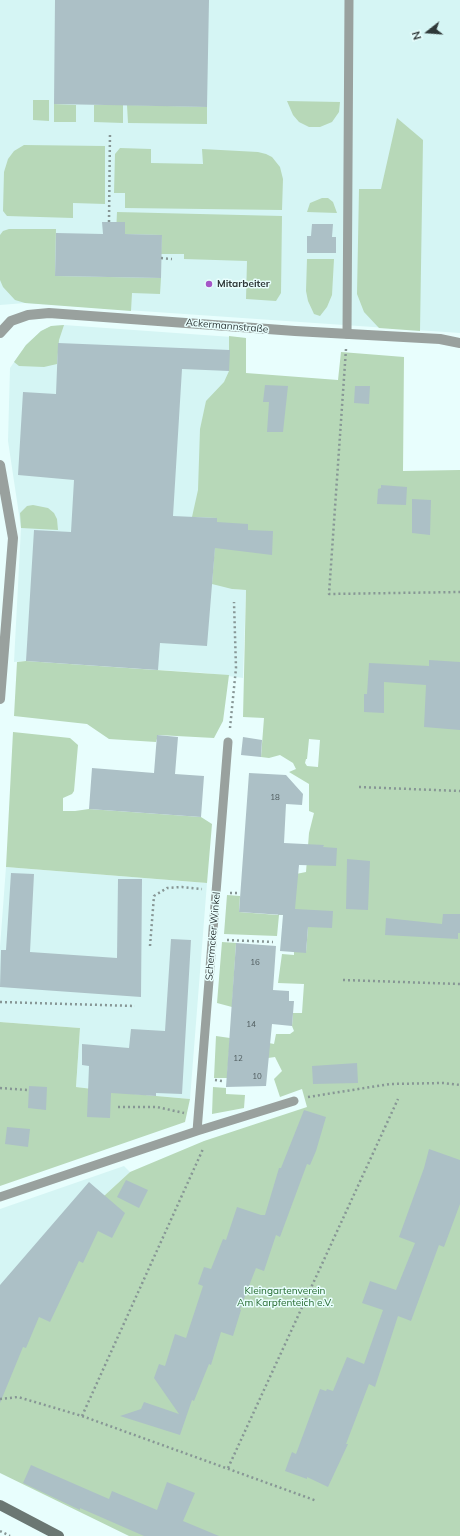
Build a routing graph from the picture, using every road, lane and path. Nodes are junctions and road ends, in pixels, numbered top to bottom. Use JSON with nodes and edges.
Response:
{"nodes":[{"id":1,"x":349,"y":0,"type":"edge"},
{"id":2,"x":110,"y":132,"type":"dead end"},
{"id":3,"x":109,"y":222,"type":"dead end"},
{"id":4,"x":161,"y":258,"type":"dead end"},
{"id":5,"x":172,"y":259,"type":"dead end"},
{"id":6,"x":0,"y":333,"type":"edge"},
{"id":7,"x":347,"y":334,"type":"junction"},
{"id":8,"x":460,"y":343,"type":"edge"},
{"id":9,"x":0,"y":465,"type":"edge"},
{"id":10,"x":460,"y":592,"type":"edge"},
{"id":11,"x":234,"y":602,"type":"dead end"},
{"id":12,"x":0,"y":699,"type":"edge"},
{"id":13,"x":228,"y":742,"type":"joint"},
{"id":14,"x":359,"y":787,"type":"dead end"},
{"id":15,"x":460,"y":791,"type":"edge"},
{"id":16,"x":217,"y":892,"type":"junction"},
{"id":17,"x":212,"y":939,"type":"junction"},
{"id":18,"x":273,"y":942,"type":"dead end"},
{"id":19,"x":150,"y":946,"type":"dead end"},
{"id":20,"x":343,"y":980,"type":"dead end"},
{"id":21,"x":460,"y":984,"type":"edge"},
{"id":22,"x":0,"y":1002,"type":"edge"},
{"id":23,"x":135,"y":1006,"type":"dead end"},
{"id":24,"x":460,"y":1085,"type":"edge"},
{"id":25,"x":0,"y":1088,"type":"edge"},
{"id":26,"x":27,"y":1090,"type":"dead end"},
{"id":27,"x":398,"y":1098,"type":"dead end"},
{"id":28,"x":294,"y":1101,"type":"joint"},
{"id":29,"x":118,"y":1107,"type":"dead end"},
{"id":30,"x":198,"y":1116,"type":"junction"},
{"id":31,"x":197,"y":1131,"type":"junction"},
{"id":32,"x":203,"y":1149,"type":"dead end"},
{"id":33,"x":0,"y":1197,"type":"edge"},
{"id":34,"x":0,"y":1399,"type":"edge"},
{"id":35,"x":82,"y":1416,"type":"junction"},
{"id":36,"x":228,"y":1468,"type":"junction"},
{"id":37,"x":317,"y":1501,"type":"dead end"},
{"id":38,"x":0,"y":1505,"type":"edge"},
{"id":39,"x":0,"y":1531,"type":"edge"},
{"id":40,"x":10,"y":1536,"type":"edge"},
{"id":41,"x":59,"y":1536,"type":"edge"}],
"edges":[{"from":1,"to":7,"type":"lane"},
{"from":2,"to":3,"type":"path"},
{"from":4,"to":5,"type":"path"},
{"from":6,"to":7,"type":"street","name":"Ackermannstraße"},
{"from":7,"to":8,"type":"street","name":"Ackermannstraße"},
{"from":7,"to":10,"type":"path"},
{"from":9,"to":12,"type":"street"},
{"from":11,"to":13,"type":"path"},
{"from":13,"to":16,"type":"lane","name":"Schermcker Winkel"},
{"from":14,"to":15,"type":"path"},
{"from":16,"to":17,"type":"lane","name":"Schermcker Winkel"},
{"from":16,"to":19,"type":"path"},
{"from":17,"to":18,"type":"path"},
{"from":17,"to":30,"type":"lane","name":"Schermcker Winkel"},
{"from":20,"to":21,"type":"path"},
{"from":22,"to":23,"type":"path"},
{"from":24,"to":28,"type":"path"},
{"from":25,"to":26,"type":"path"},
{"from":27,"to":36,"type":"path"},
{"from":28,"to":31,"type":"lane"},
{"from":29,"to":30,"type":"path"},
{"from":30,"to":31,"type":"lane","name":"Schermcker Winkel"},
{"from":31,"to":33,"type":"lane"},
{"from":32,"to":35,"type":"path"},
{"from":34,"to":35,"type":"path"},
{"from":35,"to":36,"type":"path"},
{"from":36,"to":37,"type":"path"},
{"from":38,"to":41,"type":"main road"},
{"from":39,"to":40,"type":"path"}]}
